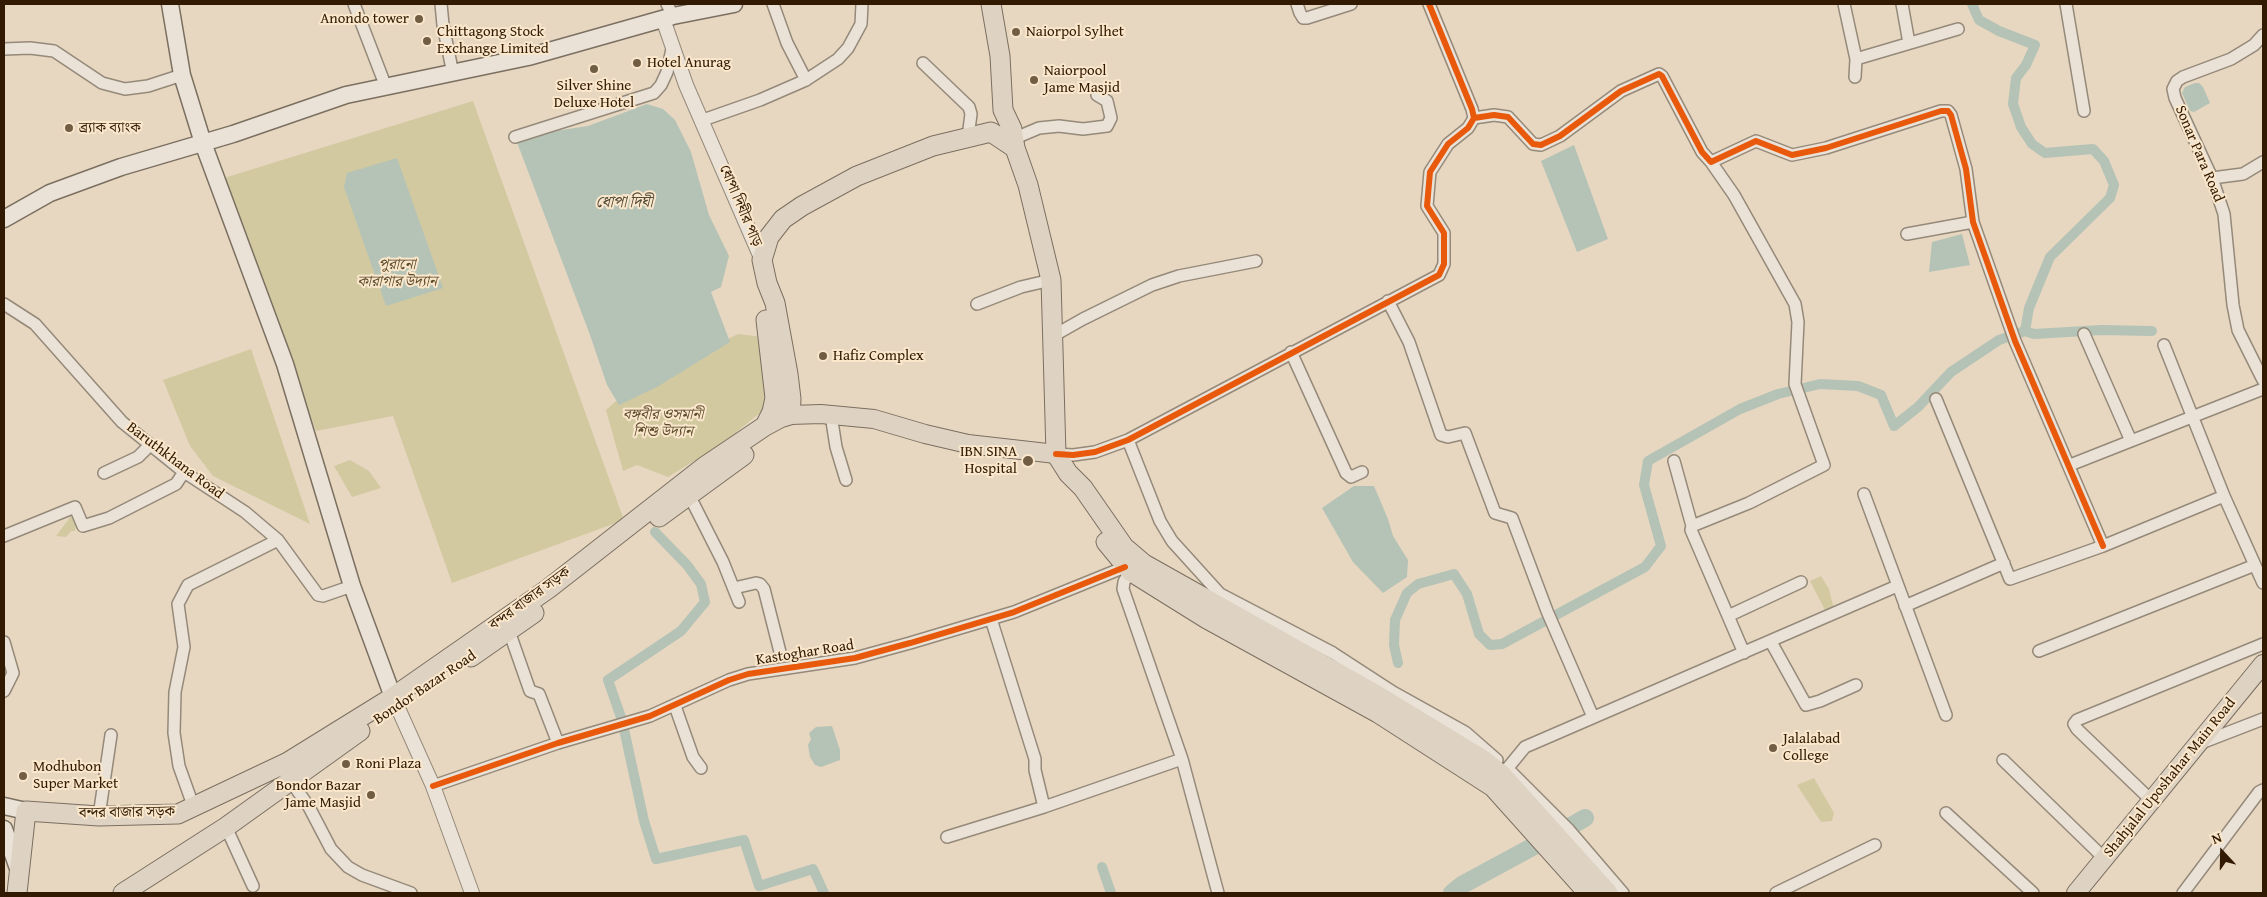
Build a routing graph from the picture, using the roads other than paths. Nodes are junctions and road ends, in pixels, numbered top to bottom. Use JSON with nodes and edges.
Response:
{"nodes":[{"id":1,"x":170,"y":4,"type":"edge"},
{"id":2,"x":354,"y":4,"type":"edge"},
{"id":3,"x":441,"y":4,"type":"edge"},
{"id":4,"x":734,"y":4,"type":"edge"},
{"id":5,"x":773,"y":4,"type":"edge"},
{"id":6,"x":862,"y":4,"type":"edge"},
{"id":7,"x":991,"y":4,"type":"edge"},
{"id":8,"x":1297,"y":4,"type":"edge"},
{"id":9,"x":1351,"y":4,"type":"edge"},
{"id":10,"x":1429,"y":4,"type":"edge"},
{"id":11,"x":1844,"y":4,"type":"edge"},
{"id":12,"x":1902,"y":4,"type":"edge"},
{"id":13,"x":2066,"y":4,"type":"edge"},
{"id":14,"x":667,"y":13,"type":"edge"},
{"id":15,"x":1958,"y":29,"type":"dead end"},
{"id":16,"x":2263,"y":35,"type":"edge"},
{"id":17,"x":1909,"y":43,"type":"junction"},
{"id":18,"x":672,"y":49,"type":"junction"},
{"id":19,"x":4,"y":50,"type":"edge"},
{"id":20,"x":1856,"y":59,"type":"junction"},
{"id":21,"x":923,"y":63,"type":"dead end"},
{"id":22,"x":453,"y":74,"type":"junction"},
{"id":23,"x":182,"y":75,"type":"junction"},
{"id":24,"x":1855,"y":77,"type":"dead end"},
{"id":25,"x":806,"y":80,"type":"junction"},
{"id":26,"x":386,"y":87,"type":"junction"},
{"id":27,"x":1097,"y":95,"type":"dead end"},
{"id":28,"x":1003,"y":110,"type":"junction"},
{"id":29,"x":2084,"y":111,"type":"dead end"},
{"id":30,"x":1474,"y":118,"type":"junction"},
{"id":31,"x":703,"y":120,"type":"junction"},
{"id":32,"x":991,"y":132,"type":"junction"},
{"id":33,"x":515,"y":137,"type":"dead end"},
{"id":34,"x":968,"y":137,"type":"junction"},
{"id":35,"x":203,"y":143,"type":"junction"},
{"id":36,"x":1014,"y":143,"type":"junction"},
{"id":37,"x":1711,"y":162,"type":"junction"},
{"id":38,"x":2263,"y":162,"type":"edge"},
{"id":39,"x":2212,"y":178,"type":"junction"},
{"id":40,"x":4,"y":219,"type":"edge"},
{"id":41,"x":1973,"y":222,"type":"junction"},
{"id":42,"x":1907,"y":234,"type":"dead end"},
{"id":43,"x":762,"y":260,"type":"junction"},
{"id":44,"x":1256,"y":261,"type":"dead end"},
{"id":45,"x":1051,"y":280,"type":"junction"},
{"id":46,"x":1388,"y":301,"type":"junction"},
{"id":47,"x":4,"y":304,"type":"edge"},
{"id":48,"x":977,"y":304,"type":"dead end"},
{"id":49,"x":2084,"y":334,"type":"dead end"},
{"id":50,"x":1053,"y":336,"type":"junction"},
{"id":51,"x":2164,"y":345,"type":"dead end"},
{"id":52,"x":1291,"y":352,"type":"junction"},
{"id":53,"x":2263,"y":380,"type":"edge"},
{"id":54,"x":2263,"y":389,"type":"edge"},
{"id":55,"x":1936,"y":399,"type":"dead end"},
{"id":56,"x":786,"y":402,"type":"junction"},
{"id":57,"x":811,"y":414,"type":"junction"},
{"id":58,"x":831,"y":415,"type":"junction"},
{"id":59,"x":2194,"y":416,"type":"junction"},
{"id":60,"x":1128,"y":440,"type":"junction"},
{"id":61,"x":2131,"y":441,"type":"junction"},
{"id":62,"x":150,"y":445,"type":"junction"},
{"id":63,"x":1056,"y":454,"type":"junction"},
{"id":64,"x":1674,"y":460,"type":"dead end"},
{"id":65,"x":2070,"y":465,"type":"junction"},
{"id":66,"x":184,"y":472,"type":"junction"},
{"id":67,"x":1362,"y":472,"type":"dead end"},
{"id":68,"x":104,"y":473,"type":"dead end"},
{"id":69,"x":1068,"y":473,"type":"junction"},
{"id":70,"x":846,"y":480,"type":"dead end"},
{"id":71,"x":1864,"y":494,"type":"dead end"},
{"id":72,"x":689,"y":495,"type":"junction"},
{"id":73,"x":2224,"y":496,"type":"junction"},
{"id":74,"x":1692,"y":526,"type":"junction"},
{"id":75,"x":4,"y":536,"type":"edge"},
{"id":76,"x":278,"y":540,"type":"junction"},
{"id":77,"x":2103,"y":546,"type":"junction"},
{"id":78,"x":2004,"y":563,"type":"junction"},
{"id":79,"x":2255,"y":565,"type":"junction"},
{"id":80,"x":1128,"y":569,"type":"junction"},
{"id":81,"x":1801,"y":582,"type":"dead end"},
{"id":82,"x":2263,"y":583,"type":"edge"},
{"id":83,"x":352,"y":586,"type":"junction"},
{"id":84,"x":1897,"y":586,"type":"junction"},
{"id":85,"x":734,"y":588,"type":"junction"},
{"id":86,"x":739,"y":602,"type":"dead end"},
{"id":87,"x":1905,"y":606,"type":"junction"},
{"id":88,"x":1728,"y":616,"type":"junction"},
{"id":89,"x":991,"y":619,"type":"junction"},
{"id":90,"x":509,"y":632,"type":"junction"},
{"id":91,"x":4,"y":642,"type":"edge"},
{"id":92,"x":1771,"y":642,"type":"junction"},
{"id":93,"x":2263,"y":644,"type":"edge"},
{"id":94,"x":2039,"y":651,"type":"dead end"},
{"id":95,"x":780,"y":652,"type":"dead end"},
{"id":96,"x":1744,"y":653,"type":"junction"},
{"id":97,"x":2263,"y":664,"type":"edge"},
{"id":98,"x":1856,"y":685,"type":"dead end"},
{"id":99,"x":4,"y":691,"type":"edge"},
{"id":100,"x":395,"y":702,"type":"junction"},
{"id":101,"x":675,"y":706,"type":"junction"},
{"id":102,"x":1946,"y":714,"type":"dead end"},
{"id":103,"x":1593,"y":717,"type":"junction"},
{"id":104,"x":2263,"y":718,"type":"edge"},
{"id":105,"x":111,"y":735,"type":"dead end"},
{"id":106,"x":558,"y":743,"type":"junction"},
{"id":107,"x":2198,"y":744,"type":"junction"},
{"id":108,"x":1182,"y":759,"type":"junction"},
{"id":109,"x":2003,"y":760,"type":"dead end"},
{"id":110,"x":701,"y":768,"type":"dead end"},
{"id":111,"x":1501,"y":777,"type":"junction"},
{"id":112,"x":290,"y":780,"type":"junction"},
{"id":113,"x":433,"y":786,"type":"junction"},
{"id":114,"x":2263,"y":790,"type":"edge"},
{"id":115,"x":2153,"y":802,"type":"junction"},
{"id":116,"x":4,"y":806,"type":"edge"},
{"id":117,"x":1044,"y":807,"type":"junction"},
{"id":118,"x":194,"y":808,"type":"junction"},
{"id":119,"x":26,"y":811,"type":"junction"},
{"id":120,"x":1946,"y":813,"type":"dead end"},
{"id":121,"x":99,"y":816,"type":"junction"},
{"id":122,"x":226,"y":827,"type":"junction"},
{"id":123,"x":4,"y":829,"type":"edge"},
{"id":124,"x":947,"y":837,"type":"dead end"},
{"id":125,"x":1876,"y":845,"type":"dead end"},
{"id":126,"x":2104,"y":858,"type":"junction"},
{"id":127,"x":20,"y":874,"type":"junction"},
{"id":128,"x":1800,"y":881,"type":"junction"},
{"id":129,"x":253,"y":886,"type":"dead end"},
{"id":130,"x":17,"y":893,"type":"edge"},
{"id":131,"x":123,"y":893,"type":"edge"},
{"id":132,"x":411,"y":893,"type":"edge"},
{"id":133,"x":472,"y":893,"type":"edge"},
{"id":134,"x":1218,"y":893,"type":"edge"},
{"id":135,"x":1588,"y":893,"type":"edge"},
{"id":136,"x":1608,"y":893,"type":"edge"},
{"id":137,"x":1623,"y":893,"type":"edge"},
{"id":138,"x":1776,"y":893,"type":"edge"},
{"id":139,"x":1785,"y":893,"type":"edge"},
{"id":140,"x":2033,"y":893,"type":"edge"},
{"id":141,"x":2076,"y":893,"type":"edge"},
{"id":142,"x":2183,"y":893,"type":"edge"}],
"edges":[{"from":1,"to":23,"type":"main road"},
{"from":2,"to":26,"type":"street"},
{"from":3,"to":22,"type":"street"},
{"from":4,"to":14,"type":"main road"},
{"from":5,"to":25,"type":"street"},
{"from":6,"to":25,"type":"street"},
{"from":7,"to":28,"type":"highway"},
{"from":8,"to":9,"type":"street"},
{"from":10,"to":30,"type":"street"},
{"from":11,"to":20,"type":"street"},
{"from":12,"to":17,"type":"street"},
{"from":13,"to":29,"type":"street"},
{"from":14,"to":18,"type":"street","name":"ধোপা দিঘীর পাড়"},
{"from":14,"to":22,"type":"main road"},
{"from":15,"to":17,"type":"street"},
{"from":16,"to":39,"type":"street","name":"Sonar Para Road"},
{"from":17,"to":20,"type":"street"},
{"from":18,"to":31,"type":"street","name":"ধোপা দিঘীর পাড়"},
{"from":18,"to":33,"type":"street"},
{"from":19,"to":23,"type":"street"},
{"from":20,"to":24,"type":"street"},
{"from":21,"to":34,"type":"street"},
{"from":22,"to":26,"type":"main road"},
{"from":23,"to":35,"type":"main road"},
{"from":25,"to":31,"type":"street"},
{"from":26,"to":35,"type":"main road"},
{"from":27,"to":36,"type":"street"},
{"from":28,"to":32,"type":"highway"},
{"from":28,"to":36,"type":"highway"},
{"from":30,"to":37,"type":"street"},
{"from":30,"to":46,"type":"street"},
{"from":31,"to":43,"type":"street","name":"ধোপা দিঘীর পাড়"},
{"from":32,"to":34,"type":"highway"},
{"from":32,"to":36,"type":"highway"},
{"from":34,"to":43,"type":"highway"},
{"from":35,"to":40,"type":"main road"},
{"from":35,"to":83,"type":"main road"},
{"from":36,"to":45,"type":"highway"},
{"from":37,"to":41,"type":"street"},
{"from":37,"to":74,"type":"street"},
{"from":38,"to":39,"type":"street"},
{"from":39,"to":53,"type":"street","name":"Sonar Para Road"},
{"from":41,"to":42,"type":"street"},
{"from":41,"to":65,"type":"street"},
{"from":43,"to":56,"type":"highway","name":"ধোপা দিঘীর পাড়"},
{"from":44,"to":50,"type":"street"},
{"from":45,"to":48,"type":"street"},
{"from":45,"to":50,"type":"highway"},
{"from":46,"to":52,"type":"street"},
{"from":46,"to":103,"type":"street"},
{"from":47,"to":62,"type":"street","name":"Baruthkhana Road"},
{"from":49,"to":61,"type":"street"},
{"from":50,"to":63,"type":"highway"},
{"from":51,"to":59,"type":"street"},
{"from":52,"to":60,"type":"street"},
{"from":52,"to":67,"type":"street"},
{"from":54,"to":59,"type":"street"},
{"from":55,"to":78,"type":"street"},
{"from":56,"to":57,"type":"main road","name":"বন্দর বাজার সড়ক"},
{"from":56,"to":57,"type":"main road"},
{"from":56,"to":72,"type":"highway","name":"Bondor Bazar Road"},
{"from":56,"to":100,"type":"highway","name":"বন্দর বাজার সড়ক"},
{"from":57,"to":58,"type":"main road","name":"বন্দর বাজার সড়ক"},
{"from":58,"to":63,"type":"main road","name":"বন্দর বাজার সড়ক"},
{"from":58,"to":70,"type":"street"},
{"from":59,"to":61,"type":"street"},
{"from":59,"to":73,"type":"street"},
{"from":60,"to":63,"type":"street"},
{"from":60,"to":111,"type":"street"},
{"from":61,"to":65,"type":"street"},
{"from":62,"to":66,"type":"street","name":"Baruthkhana Road"},
{"from":62,"to":68,"type":"street"},
{"from":63,"to":69,"type":"highway"},
{"from":64,"to":74,"type":"street"},
{"from":65,"to":77,"type":"street"},
{"from":66,"to":75,"type":"street"},
{"from":66,"to":76,"type":"street","name":"Baruthkhana Road"},
{"from":69,"to":80,"type":"highway"},
{"from":69,"to":111,"type":"highway"},
{"from":71,"to":84,"type":"street"},
{"from":72,"to":85,"type":"street"},
{"from":72,"to":90,"type":"highway","name":"Bondor Bazar Road"},
{"from":73,"to":77,"type":"street"},
{"from":73,"to":79,"type":"street"},
{"from":74,"to":88,"type":"street"},
{"from":76,"to":83,"type":"street","name":"Baruthkhana Road"},
{"from":76,"to":118,"type":"street"},
{"from":77,"to":78,"type":"street"},
{"from":78,"to":87,"type":"street"},
{"from":79,"to":82,"type":"street"},
{"from":79,"to":94,"type":"street"},
{"from":80,"to":89,"type":"street","name":"Kastoghar Road"},
{"from":80,"to":108,"type":"street"},
{"from":80,"to":111,"type":"highway"},
{"from":81,"to":88,"type":"street"},
{"from":83,"to":100,"type":"main road"},
{"from":84,"to":87,"type":"street"},
{"from":84,"to":92,"type":"street"},
{"from":85,"to":86,"type":"street"},
{"from":85,"to":95,"type":"street"},
{"from":87,"to":102,"type":"street"},
{"from":88,"to":96,"type":"street"},
{"from":89,"to":101,"type":"street","name":"Kastoghar Road"},
{"from":89,"to":117,"type":"street"},
{"from":90,"to":100,"type":"highway","name":"Bondor Bazar Road"},
{"from":90,"to":106,"type":"street"},
{"from":91,"to":99,"type":"street"},
{"from":92,"to":96,"type":"street"},
{"from":92,"to":98,"type":"street"},
{"from":93,"to":115,"type":"street"},
{"from":96,"to":103,"type":"street"},
{"from":97,"to":107,"type":"main road","name":"Shahjalal Uposhahar Main Road"},
{"from":100,"to":112,"type":"highway","name":"Bondor Bazar Road"},
{"from":100,"to":113,"type":"street"},
{"from":100,"to":118,"type":"highway","name":"বন্দর বাজার সড়ক"},
{"from":101,"to":106,"type":"street","name":"Kastoghar Road"},
{"from":101,"to":110,"type":"street"},
{"from":103,"to":111,"type":"street"},
{"from":104,"to":107,"type":"street"},
{"from":105,"to":121,"type":"street"},
{"from":106,"to":113,"type":"street","name":"Kastoghar Road"},
{"from":107,"to":115,"type":"main road","name":"Shahjalal Uposhahar Main Road"},
{"from":108,"to":117,"type":"street"},
{"from":108,"to":134,"type":"street"},
{"from":109,"to":126,"type":"street"},
{"from":111,"to":135,"type":"highway"},
{"from":111,"to":136,"type":"highway"},
{"from":111,"to":137,"type":"street"},
{"from":112,"to":122,"type":"highway","name":"Bondor Bazar Road"},
{"from":112,"to":132,"type":"street"},
{"from":113,"to":133,"type":"street"},
{"from":114,"to":142,"type":"street"},
{"from":115,"to":126,"type":"main road","name":"Shahjalal Uposhahar Main Road"},
{"from":116,"to":119,"type":"main road","name":"বন্দর বাজার সড়ক"},
{"from":117,"to":124,"type":"street"},
{"from":118,"to":121,"type":"highway","name":"বন্দর বাজার সড়ক"},
{"from":119,"to":121,"type":"highway","name":"বন্দর বাজার সড়ক"},
{"from":119,"to":127,"type":"highway"},
{"from":120,"to":140,"type":"street"},
{"from":122,"to":129,"type":"street"},
{"from":122,"to":131,"type":"highway","name":"Bondor Bazar Road"},
{"from":123,"to":127,"type":"main road"},
{"from":125,"to":128,"type":"street"},
{"from":126,"to":141,"type":"main road","name":"Shahjalal Uposhahar Main Road"},
{"from":127,"to":130,"type":"highway"},
{"from":128,"to":138,"type":"street"},
{"from":128,"to":139,"type":"street"}]}
